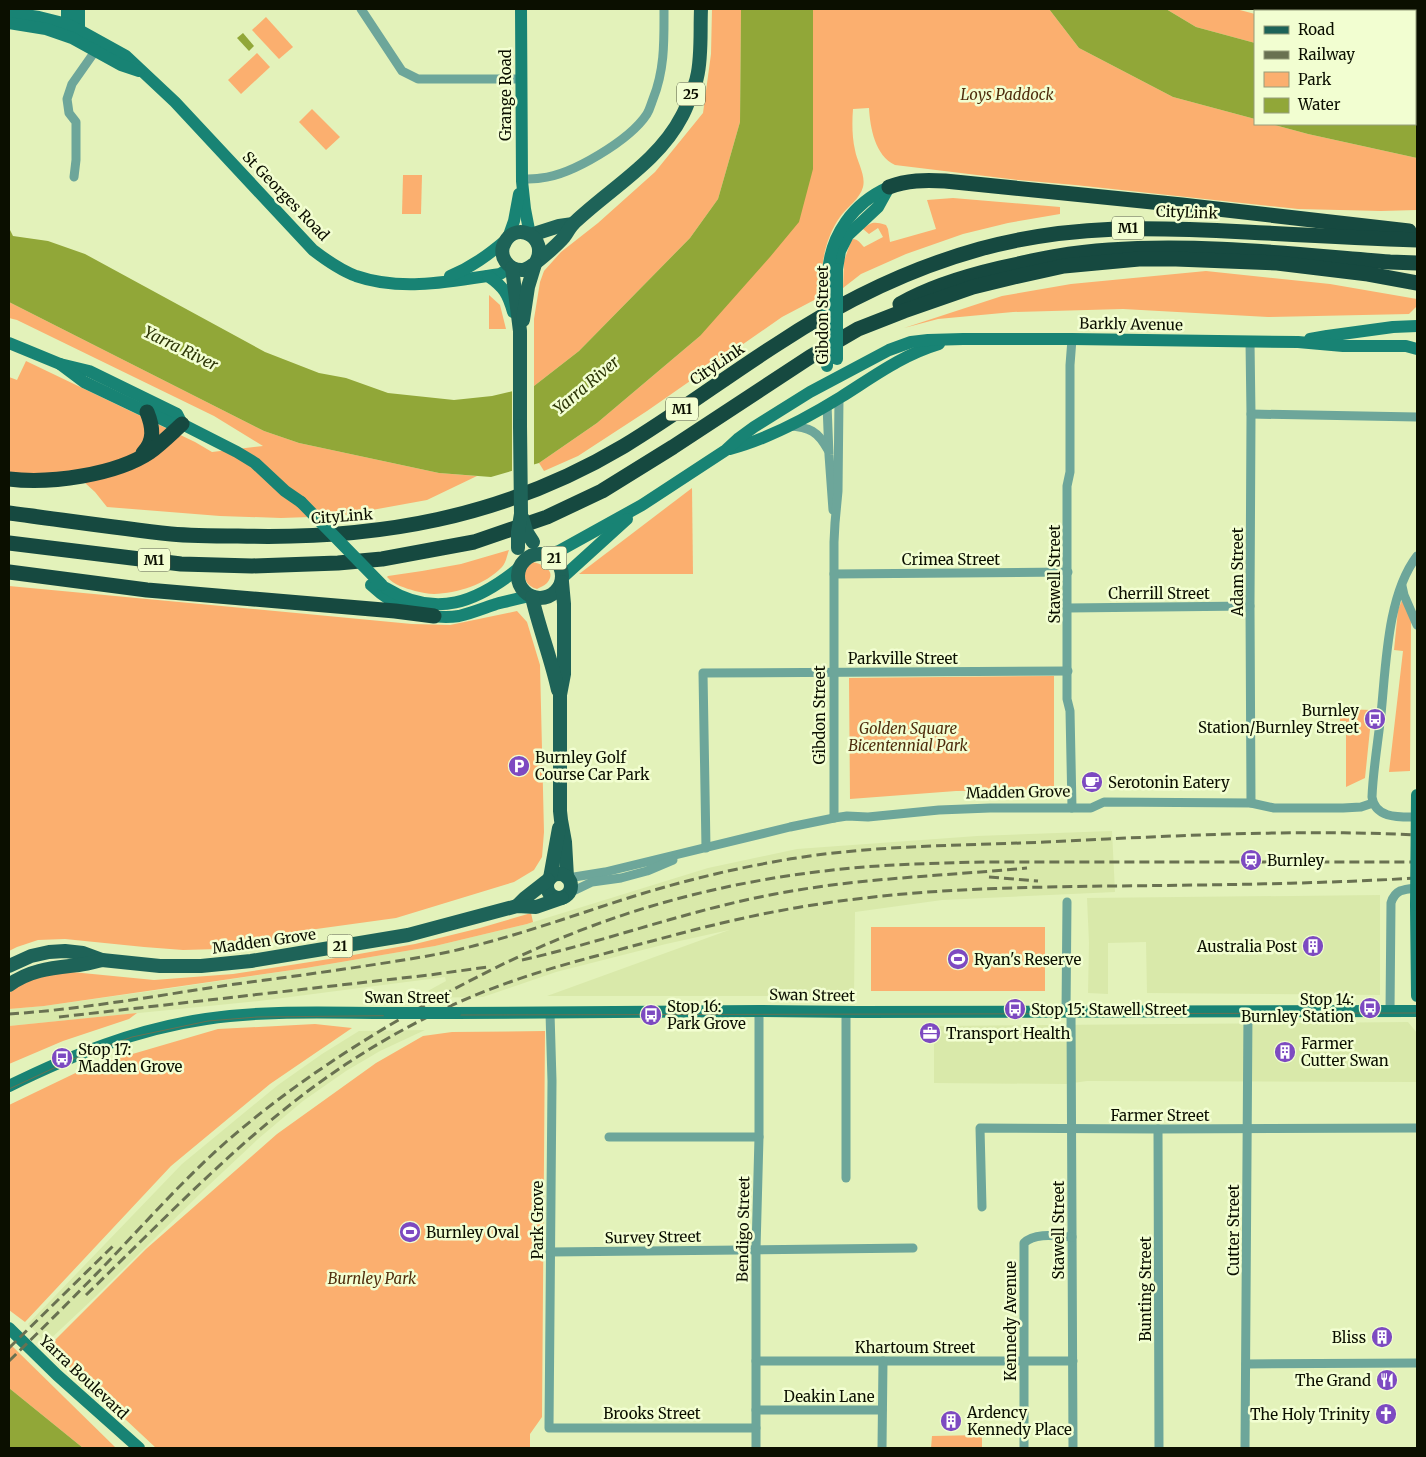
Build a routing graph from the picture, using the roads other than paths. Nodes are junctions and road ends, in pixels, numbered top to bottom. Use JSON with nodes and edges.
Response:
{"nodes":[{"id":1,"x":67,"y":9,"type":"edge"},
{"id":2,"x":79,"y":9,"type":"edge"},
{"id":3,"x":361,"y":9,"type":"edge"},
{"id":4,"x":521,"y":9,"type":"edge"},
{"id":5,"x":664,"y":9,"type":"edge"},
{"id":6,"x":701,"y":9,"type":"edge"},
{"id":7,"x":9,"y":16,"type":"edge"},
{"id":8,"x":9,"y":23,"type":"edge"},
{"id":9,"x":67,"y":24,"type":"junction"},
{"id":10,"x":76,"y":34,"type":"junction"},
{"id":11,"x":98,"y":47,"type":"junction"},
{"id":12,"x":520,"y":79,"type":"junction"},
{"id":13,"x":74,"y":177,"type":"dead end"},
{"id":14,"x":522,"y":180,"type":"junction"},
{"id":15,"x":889,"y":187,"type":"junction"},
{"id":16,"x":854,"y":211,"type":"junction"},
{"id":17,"x":871,"y":214,"type":"junction"},
{"id":18,"x":573,"y":224,"type":"junction"},
{"id":19,"x":848,"y":226,"type":"junction"},
{"id":20,"x":1417,"y":232,"type":"edge"},
{"id":21,"x":530,"y":235,"type":"junction"},
{"id":22,"x":507,"y":239,"type":"junction"},
{"id":23,"x":1417,"y":240,"type":"edge"},
{"id":24,"x":536,"y":263,"type":"junction"},
{"id":25,"x":1417,"y":263,"type":"edge"},
{"id":26,"x":511,"y":268,"type":"junction"},
{"id":27,"x":488,"y":276,"type":"junction"},
{"id":28,"x":436,"y":282,"type":"junction"},
{"id":29,"x":1417,"y":283,"type":"edge"},
{"id":30,"x":1417,"y":326,"type":"edge"},
{"id":31,"x":858,"y":329,"type":"junction"},
{"id":32,"x":963,"y":338,"type":"junction"},
{"id":33,"x":1072,"y":339,"type":"junction"},
{"id":34,"x":1250,"y":342,"type":"junction"},
{"id":35,"x":1298,"y":342,"type":"junction"},
{"id":36,"x":9,"y":343,"type":"edge"},
{"id":37,"x":520,"y":343,"type":"junction"},
{"id":38,"x":1416,"y":349,"type":"edge"},
{"id":39,"x":60,"y":364,"type":"junction"},
{"id":40,"x":833,"y":379,"type":"junction"},
{"id":41,"x":839,"y":398,"type":"junction"},
{"id":42,"x":827,"y":405,"type":"junction"},
{"id":43,"x":147,"y":412,"type":"junction"},
{"id":44,"x":1251,"y":414,"type":"junction"},
{"id":45,"x":1417,"y":417,"type":"edge"},
{"id":46,"x":182,"y":424,"type":"junction"},
{"id":47,"x":787,"y":426,"type":"junction"},
{"id":48,"x":726,"y":450,"type":"junction"},
{"id":49,"x":828,"y":450,"type":"junction"},
{"id":50,"x":139,"y":458,"type":"junction"},
{"id":51,"x":9,"y":479,"type":"edge"},
{"id":52,"x":642,"y":505,"type":"junction"},
{"id":53,"x":9,"y":513,"type":"edge"},
{"id":54,"x":521,"y":514,"type":"junction"},
{"id":55,"x":834,"y":523,"type":"junction"},
{"id":56,"x":9,"y":543,"type":"edge"},
{"id":57,"x":547,"y":554,"type":"junction"},
{"id":58,"x":1417,"y":556,"type":"edge"},
{"id":59,"x":519,"y":567,"type":"junction"},
{"id":60,"x":9,"y":572,"type":"edge"},
{"id":61,"x":1068,"y":572,"type":"junction"},
{"id":62,"x":834,"y":574,"type":"junction"},
{"id":63,"x":562,"y":580,"type":"junction"},
{"id":64,"x":1402,"y":584,"type":"junction"},
{"id":65,"x":377,"y":585,"type":"junction"},
{"id":66,"x":531,"y":596,"type":"junction"},
{"id":67,"x":1250,"y":606,"type":"junction"},
{"id":68,"x":1068,"y":608,"type":"junction"},
{"id":69,"x":434,"y":616,"type":"junction"},
{"id":70,"x":1417,"y":624,"type":"edge"},
{"id":71,"x":1068,"y":671,"type":"junction"},
{"id":72,"x":835,"y":672,"type":"junction"},
{"id":73,"x":560,"y":696,"type":"junction"},
{"id":74,"x":1417,"y":796,"type":"edge"},
{"id":75,"x":1251,"y":803,"type":"junction"},
{"id":76,"x":1373,"y":803,"type":"junction"},
{"id":77,"x":1072,"y":808,"type":"junction"},
{"id":78,"x":1417,"y":817,"type":"edge"},
{"id":79,"x":834,"y":818,"type":"junction"},
{"id":80,"x":561,"y":820,"type":"junction"},
{"id":81,"x":706,"y":848,"type":"junction"},
{"id":82,"x":568,"y":878,"type":"junction"},
{"id":83,"x":549,"y":879,"type":"junction"},
{"id":84,"x":1417,"y":888,"type":"edge"},
{"id":85,"x":566,"y":895,"type":"junction"},
{"id":86,"x":1067,"y":902,"type":"dead end"},
{"id":87,"x":517,"y":906,"type":"junction"},
{"id":88,"x":102,"y":960,"type":"junction"},
{"id":89,"x":9,"y":966,"type":"edge"},
{"id":90,"x":9,"y":985,"type":"edge"},
{"id":91,"x":1417,"y":996,"type":"edge"},
{"id":92,"x":758,"y":1011,"type":"junction"},
{"id":93,"x":1248,"y":1011,"type":"junction"},
{"id":94,"x":1390,"y":1011,"type":"junction"},
{"id":95,"x":1417,"y":1011,"type":"edge"},
{"id":96,"x":846,"y":1012,"type":"junction"},
{"id":97,"x":1069,"y":1012,"type":"junction"},
{"id":98,"x":550,"y":1013,"type":"junction"},
{"id":99,"x":9,"y":1086,"type":"edge"},
{"id":100,"x":1071,"y":1128,"type":"junction"},
{"id":101,"x":1417,"y":1128,"type":"edge"},
{"id":102,"x":1158,"y":1129,"type":"junction"},
{"id":103,"x":1247,"y":1129,"type":"junction"},
{"id":104,"x":609,"y":1137,"type":"dead end"},
{"id":105,"x":759,"y":1138,"type":"junction"},
{"id":106,"x":846,"y":1178,"type":"dead end"},
{"id":107,"x":982,"y":1207,"type":"dead end"},
{"id":108,"x":1072,"y":1237,"type":"junction"},
{"id":109,"x":914,"y":1248,"type":"dead end"},
{"id":110,"x":756,"y":1249,"type":"junction"},
{"id":111,"x":550,"y":1252,"type":"junction"},
{"id":112,"x":9,"y":1328,"type":"edge"},
{"id":113,"x":1024,"y":1360,"type":"junction"},
{"id":114,"x":756,"y":1361,"type":"junction"},
{"id":115,"x":882,"y":1361,"type":"junction"},
{"id":116,"x":1073,"y":1361,"type":"junction"},
{"id":117,"x":1417,"y":1363,"type":"edge"},
{"id":118,"x":1246,"y":1364,"type":"junction"},
{"id":119,"x":756,"y":1410,"type":"junction"},
{"id":120,"x":882,"y":1410,"type":"junction"},
{"id":121,"x":549,"y":1428,"type":"joint"},
{"id":122,"x":756,"y":1428,"type":"junction"},
{"id":123,"x":138,"y":1448,"type":"edge"},
{"id":124,"x":756,"y":1448,"type":"edge"},
{"id":125,"x":882,"y":1448,"type":"edge"},
{"id":126,"x":1024,"y":1448,"type":"edge"},
{"id":127,"x":1073,"y":1448,"type":"edge"},
{"id":128,"x":1159,"y":1448,"type":"edge"},
{"id":129,"x":1245,"y":1448,"type":"edge"}],
"edges":[{"from":1,"to":9,"type":"main road"},
{"from":2,"to":10,"type":"main road"},
{"from":3,"to":12,"type":"street"},
{"from":4,"to":12,"type":"main road","name":"Grange Road","number":"21"},
{"from":5,"to":14,"type":"street"},
{"from":6,"to":18,"type":"main road","number":"25"},
{"from":7,"to":9,"type":"main road"},
{"from":8,"to":10,"type":"main road","name":"St Georges Road"},
{"from":9,"to":10,"type":"main road"},
{"from":10,"to":11,"type":"main road","name":"St Georges Road"},
{"from":11,"to":13,"type":"street"},
{"from":11,"to":28,"type":"main road","name":"St Georges Road"},
{"from":12,"to":14,"type":"main road","name":"Grange Road","number":"21"},
{"from":14,"to":21,"type":"main road","name":"Grange Road","number":"21"},
{"from":14,"to":22,"type":"main road","name":"Grange Road","number":"21"},
{"from":15,"to":16,"type":"main road","name":"Gibdon Street"},
{"from":15,"to":17,"type":"main road","name":"Gibdon Street"},
{"from":15,"to":20,"type":"highway"},
{"from":16,"to":17,"type":"main road"},
{"from":16,"to":19,"type":"main road","name":"Gibdon Street"},
{"from":17,"to":19,"type":"main road","name":"Gibdon Street"},
{"from":18,"to":21,"type":"main road","number":"25"},
{"from":18,"to":24,"type":"main road","number":"25"},
{"from":19,"to":40,"type":"main road","name":"Gibdon Street","bridge":true},
{"from":21,"to":22,"type":"main road"},
{"from":21,"to":24,"type":"main road","number":"21"},
{"from":22,"to":26,"type":"main road","number":"21"},
{"from":22,"to":28,"type":"main road","name":"St Georges Road"},
{"from":23,"to":53,"type":"highway","name":"CityLink","number":"M1"},
{"from":24,"to":26,"type":"main road"},
{"from":24,"to":37,"type":"main road","number":"21"},
{"from":25,"to":31,"type":"highway","number":"M1"},
{"from":26,"to":27,"type":"main road","name":"St Georges Road"},
{"from":26,"to":37,"type":"main road","number":"21"},
{"from":27,"to":28,"type":"main road","name":"St Georges Road"},
{"from":27,"to":37,"type":"main road"},
{"from":29,"to":31,"type":"highway","number":"M1"},
{"from":30,"to":35,"type":"main road","name":"Barkly Avenue"},
{"from":31,"to":56,"type":"highway","number":"M1"},
{"from":32,"to":33,"type":"main road","name":"Barkly Avenue"},
{"from":32,"to":40,"type":"main road","name":"Barkly Avenue"},
{"from":32,"to":41,"type":"main road","name":"Barkly Avenue"},
{"from":33,"to":34,"type":"main road","name":"Barkly Avenue"},
{"from":33,"to":61,"type":"street","name":"Stawell Street"},
{"from":34,"to":35,"type":"main road","name":"Barkly Avenue"},
{"from":34,"to":44,"type":"street","name":"Adam Street"},
{"from":35,"to":38,"type":"main road","name":"Barkly Avenue"},
{"from":36,"to":39,"type":"main road"},
{"from":37,"to":54,"type":"main road","number":"21","bridge":true},
{"from":39,"to":43,"type":"main road"},
{"from":39,"to":46,"type":"main road"},
{"from":40,"to":41,"type":"main road","name":"Gibdon Street"},
{"from":40,"to":42,"type":"main road","name":"Gibdon Street"},
{"from":40,"to":48,"type":"main road","name":"Barkly Avenue"},
{"from":41,"to":42,"type":"main road","name":"Barkly Avenue"},
{"from":41,"to":55,"type":"street","name":"Gibdon Street"},
{"from":42,"to":47,"type":"main road","name":"Barkly Avenue"},
{"from":42,"to":49,"type":"street","name":"Gibdon Street"},
{"from":43,"to":46,"type":"main road"},
{"from":43,"to":50,"type":"highway"},
{"from":44,"to":45,"type":"street"},
{"from":44,"to":67,"type":"street","name":"Adam Street"},
{"from":46,"to":50,"type":"highway"},
{"from":46,"to":65,"type":"main road"},
{"from":47,"to":48,"type":"main road","name":"Barkly Avenue"},
{"from":47,"to":49,"type":"street"},
{"from":48,"to":52,"type":"main road"},
{"from":49,"to":55,"type":"street","name":"Gibdon Street"},
{"from":50,"to":51,"type":"highway"},
{"from":52,"to":57,"type":"main road"},
{"from":52,"to":63,"type":"main road"},
{"from":54,"to":57,"type":"main road","number":"21","bridge":true},
{"from":54,"to":59,"type":"main road","number":"21","bridge":true},
{"from":55,"to":62,"type":"street","name":"Gibdon Street"},
{"from":57,"to":59,"type":"main road","number":"21"},
{"from":57,"to":63,"type":"main road","number":"21"},
{"from":58,"to":64,"type":"street"},
{"from":59,"to":65,"type":"main road"},
{"from":59,"to":66,"type":"main road","number":"21"},
{"from":60,"to":69,"type":"highway"},
{"from":61,"to":62,"type":"street","name":"Crimea Street"},
{"from":61,"to":68,"type":"street","name":"Stawell Street"},
{"from":62,"to":72,"type":"street","name":"Gibdon Street"},
{"from":63,"to":66,"type":"main road","number":"21"},
{"from":63,"to":73,"type":"main road","number":"21"},
{"from":64,"to":70,"type":"street"},
{"from":64,"to":76,"type":"street"},
{"from":65,"to":69,"type":"main road"},
{"from":66,"to":69,"type":"main road"},
{"from":66,"to":73,"type":"main road","number":"21"},
{"from":67,"to":68,"type":"street","name":"Cherrill Street"},
{"from":67,"to":75,"type":"street","name":"Adam Street"},
{"from":68,"to":71,"type":"street","name":"Stawell Street"},
{"from":71,"to":72,"type":"street","name":"Parkville Street"},
{"from":71,"to":77,"type":"street","name":"Stawell Street"},
{"from":72,"to":79,"type":"street","name":"Gibdon Street"},
{"from":72,"to":81,"type":"street","name":"Parkville Street"},
{"from":73,"to":80,"type":"main road","number":"21"},
{"from":74,"to":91,"type":"main road","bridge":true},
{"from":75,"to":76,"type":"street","name":"Madden Grove"},
{"from":75,"to":77,"type":"street","name":"Madden Grove"},
{"from":76,"to":78,"type":"street"},
{"from":77,"to":79,"type":"street","name":"Madden Grove"},
{"from":79,"to":81,"type":"street","name":"Madden Grove"},
{"from":80,"to":82,"type":"main road","number":"21"},
{"from":80,"to":83,"type":"main road","number":"21"},
{"from":81,"to":82,"type":"street","name":"Madden Grove"},
{"from":81,"to":85,"type":"street","name":"Madden Grove"},
{"from":82,"to":83,"type":"main road"},
{"from":82,"to":85,"type":"main road","number":"21"},
{"from":83,"to":85,"type":"main road"},
{"from":83,"to":87,"type":"main road","name":"Madden Grove","number":"21"},
{"from":84,"to":94,"type":"street"},
{"from":85,"to":87,"type":"main road","name":"Madden Grove","number":"21"},
{"from":86,"to":97,"type":"street","name":"Stawell Street"},
{"from":87,"to":88,"type":"main road","name":"Madden Grove","number":"21"},
{"from":88,"to":89,"type":"main road","name":"Madden Grove","number":"21"},
{"from":88,"to":90,"type":"main road","name":"Madden Grove","number":"21"},
{"from":92,"to":96,"type":"main road","name":"Swan Street"},
{"from":92,"to":98,"type":"main road","name":"Swan Street"},
{"from":92,"to":105,"type":"street","name":"Bendigo Street"},
{"from":93,"to":94,"type":"main road","name":"Swan Street"},
{"from":93,"to":97,"type":"main road","name":"Swan Street"},
{"from":93,"to":103,"type":"street","name":"Cutter Street"},
{"from":94,"to":95,"type":"main road","name":"Swan Street"},
{"from":96,"to":97,"type":"main road","name":"Swan Street"},
{"from":96,"to":106,"type":"street"},
{"from":97,"to":100,"type":"street","name":"Stawell Street"},
{"from":98,"to":99,"type":"main road","name":"Swan Street","bridge":true},
{"from":98,"to":111,"type":"street","name":"Park Grove"},
{"from":100,"to":102,"type":"street","name":"Farmer Street"},
{"from":100,"to":107,"type":"street","name":"Farmer Street"},
{"from":100,"to":108,"type":"street","name":"Stawell Street"},
{"from":101,"to":103,"type":"street","name":"Farmer Street"},
{"from":102,"to":103,"type":"street","name":"Farmer Street"},
{"from":102,"to":128,"type":"street","name":"Bunting Street"},
{"from":103,"to":118,"type":"street","name":"Cutter Street"},
{"from":104,"to":105,"type":"street"},
{"from":105,"to":110,"type":"street","name":"Bendigo Street"},
{"from":108,"to":113,"type":"street","name":"Kennedy Avenue"},
{"from":108,"to":116,"type":"street","name":"Stawell Street"},
{"from":109,"to":110,"type":"street","name":"Survey Street"},
{"from":110,"to":111,"type":"street","name":"Survey Street"},
{"from":110,"to":114,"type":"street","name":"Bendigo Street"},
{"from":111,"to":121,"type":"street","name":"Park Grove"},
{"from":112,"to":123,"type":"main road","name":"Yarra Boulevard"},
{"from":113,"to":115,"type":"street","name":"Khartoum Street"},
{"from":113,"to":116,"type":"street","name":"Khartoum Street"},
{"from":113,"to":126,"type":"street","name":"Kennedy Avenue"},
{"from":114,"to":115,"type":"street","name":"Khartoum Street"},
{"from":114,"to":119,"type":"street","name":"Bendigo Street"},
{"from":115,"to":120,"type":"street","name":"Deakin Lane"},
{"from":116,"to":127,"type":"street","name":"Stawell Street"},
{"from":117,"to":118,"type":"street"},
{"from":118,"to":129,"type":"street","name":"Cutter Street"},
{"from":119,"to":120,"type":"street","name":"Deakin Lane"},
{"from":119,"to":122,"type":"street","name":"Bendigo Street"},
{"from":120,"to":125,"type":"street"},
{"from":121,"to":122,"type":"street","name":"Brooks Street"},
{"from":122,"to":124,"type":"street","name":"Bendigo Street"}]}
